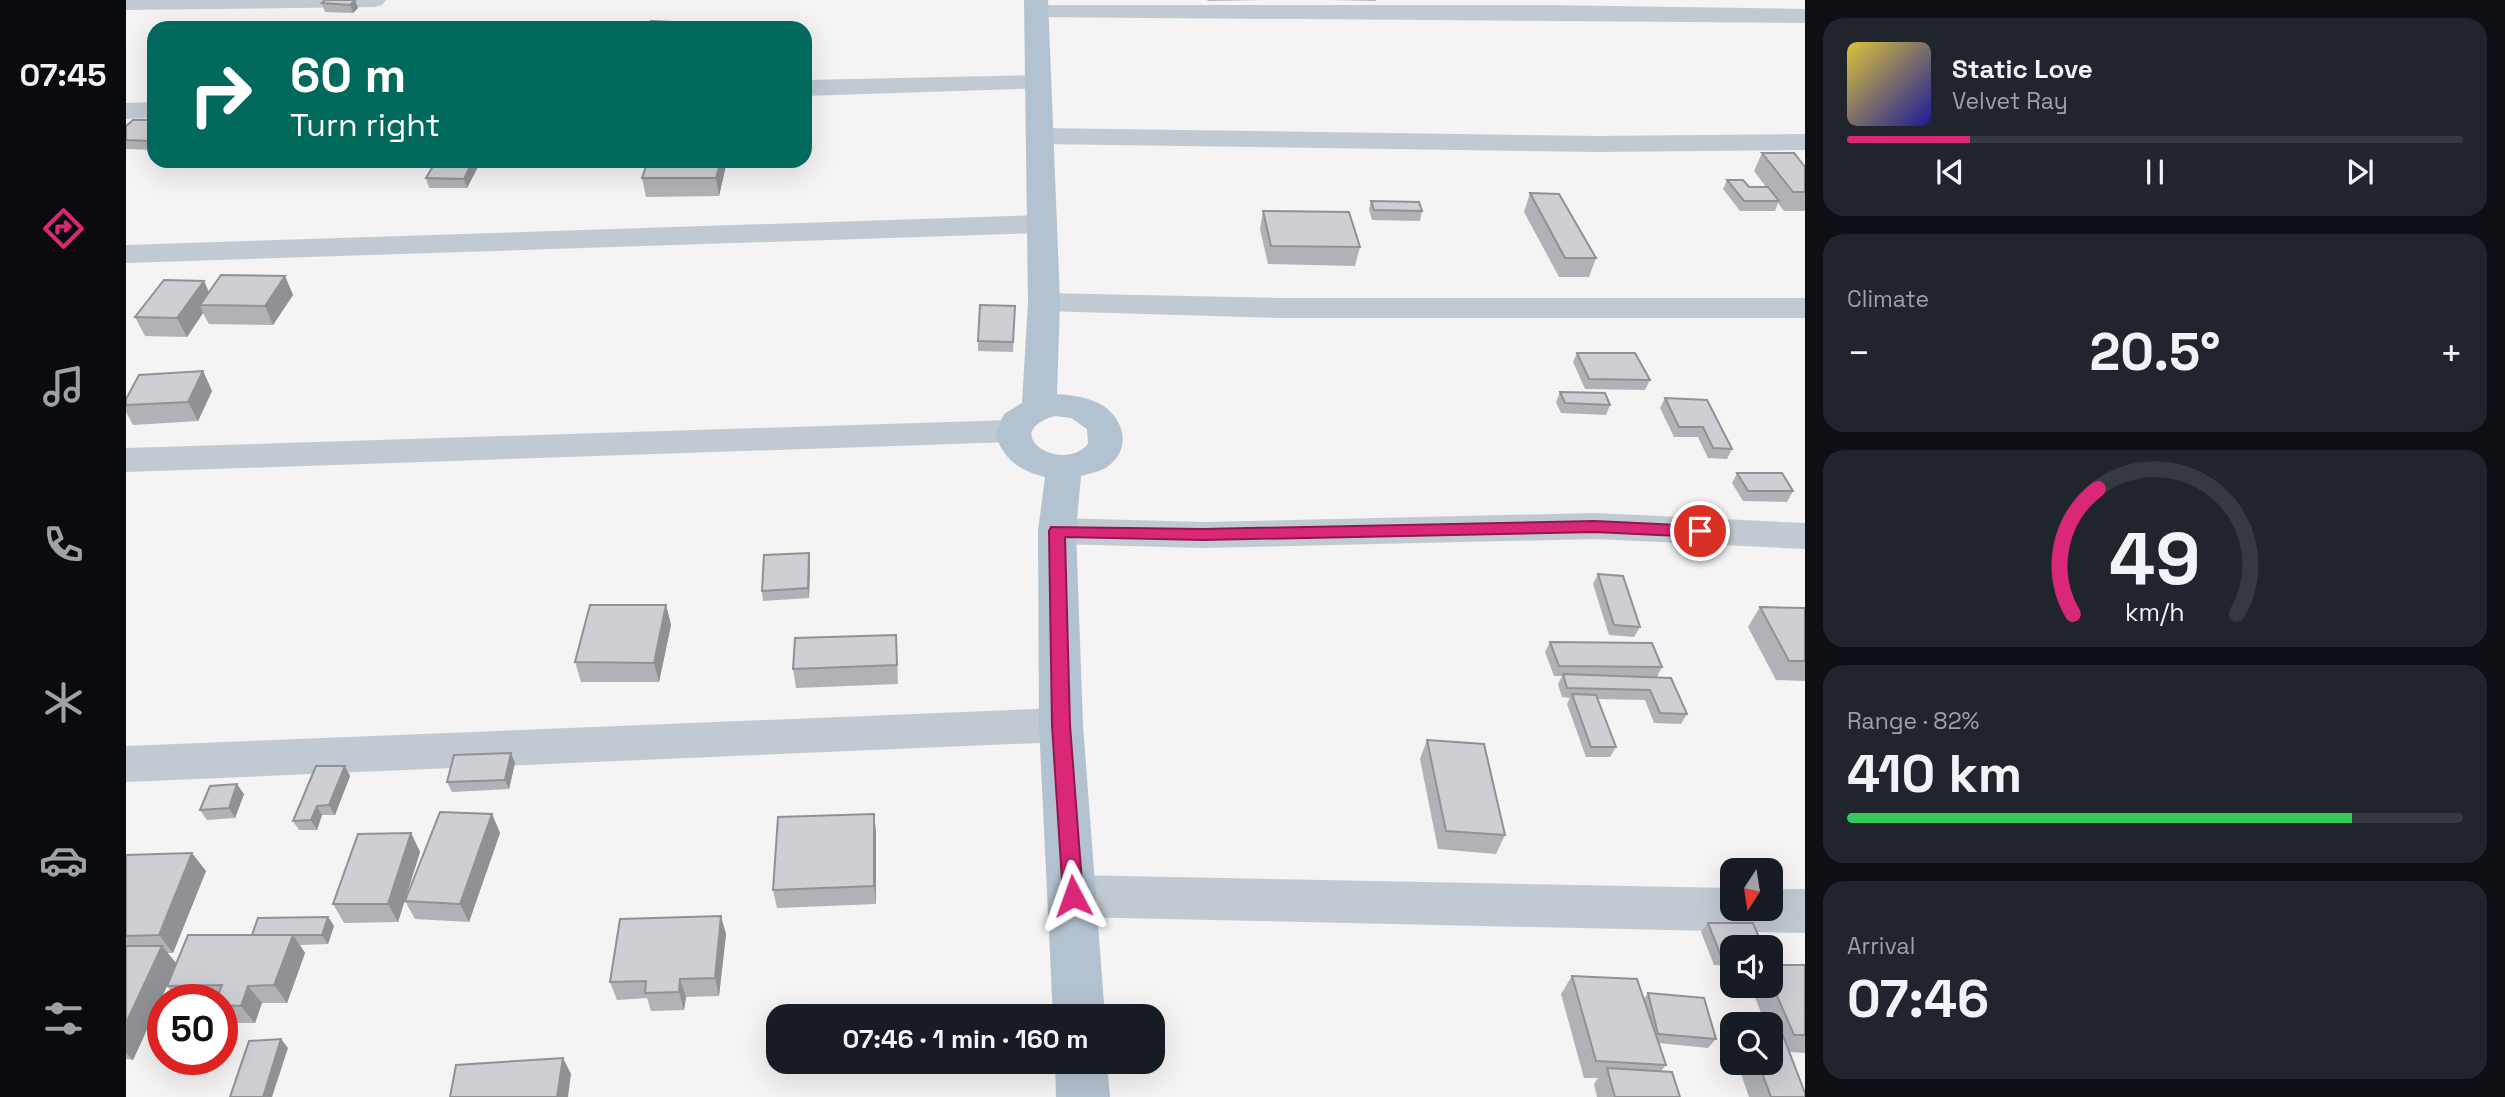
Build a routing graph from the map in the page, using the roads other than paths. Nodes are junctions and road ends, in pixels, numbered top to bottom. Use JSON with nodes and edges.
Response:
{"nodes":[{"id":1,"x":374,"y":0,"type":"edge"},
{"id":2,"x":126,"y":3,"type":"edge"},
{"id":3,"x":1036,"y":6,"type":"edge"},
{"id":4,"x":1805,"y":16,"type":"edge"},
{"id":5,"x":1039,"y":83,"type":"junction"},
{"id":6,"x":812,"y":88,"type":"edge"},
{"id":7,"x":147,"y":110,"type":"edge"},
{"id":8,"x":126,"y":111,"type":"edge"},
{"id":9,"x":1039,"y":136,"type":"junction"},
{"id":10,"x":1805,"y":142,"type":"edge"},
{"id":11,"x":1042,"y":224,"type":"junction"},
{"id":12,"x":126,"y":254,"type":"edge"},
{"id":13,"x":1044,"y":302,"type":"junction"},
{"id":14,"x":1805,"y":308,"type":"edge"},
{"id":15,"x":1039,"y":407,"type":"junction"},
{"id":16,"x":1011,"y":431,"type":"junction"},
{"id":17,"x":126,"y":460,"type":"edge"},
{"id":18,"x":1064,"y":468,"type":"junction"},
{"id":19,"x":1057,"y":531,"type":"junction"},
{"id":20,"x":1805,"y":536,"type":"edge"},
{"id":21,"x":1061,"y":725,"type":"junction"},
{"id":22,"x":126,"y":764,"type":"edge"},
{"id":23,"x":1073,"y":896,"type":"junction"},
{"id":24,"x":1805,"y":911,"type":"edge"},
{"id":25,"x":1078,"y":1004,"type":"edge"},
{"id":26,"x":1082,"y":1074,"type":"edge"},
{"id":27,"x":1083,"y":1097,"type":"edge"}],
"edges":[{"from":1,"to":2,"type":"street"},
{"from":3,"to":4,"type":"street"},
{"from":3,"to":5,"type":"main road"},
{"from":5,"to":6,"type":"street"},
{"from":5,"to":9,"type":"main road"},
{"from":7,"to":8,"type":"street"},
{"from":9,"to":10,"type":"street"},
{"from":9,"to":11,"type":"main road"},
{"from":11,"to":12,"type":"street"},
{"from":11,"to":13,"type":"main road"},
{"from":13,"to":14,"type":"street"},
{"from":13,"to":15,"type":"main road"},
{"from":15,"to":16,"type":"main road"},
{"from":15,"to":18,"type":"main road"},
{"from":16,"to":17,"type":"street"},
{"from":16,"to":18,"type":"main road"},
{"from":18,"to":19,"type":"main road"},
{"from":19,"to":20,"type":"street"},
{"from":19,"to":21,"type":"main road"},
{"from":21,"to":22,"type":"street"},
{"from":21,"to":23,"type":"main road"},
{"from":23,"to":24,"type":"street"},
{"from":23,"to":25,"type":"main road"},
{"from":26,"to":27,"type":"main road"}]}
